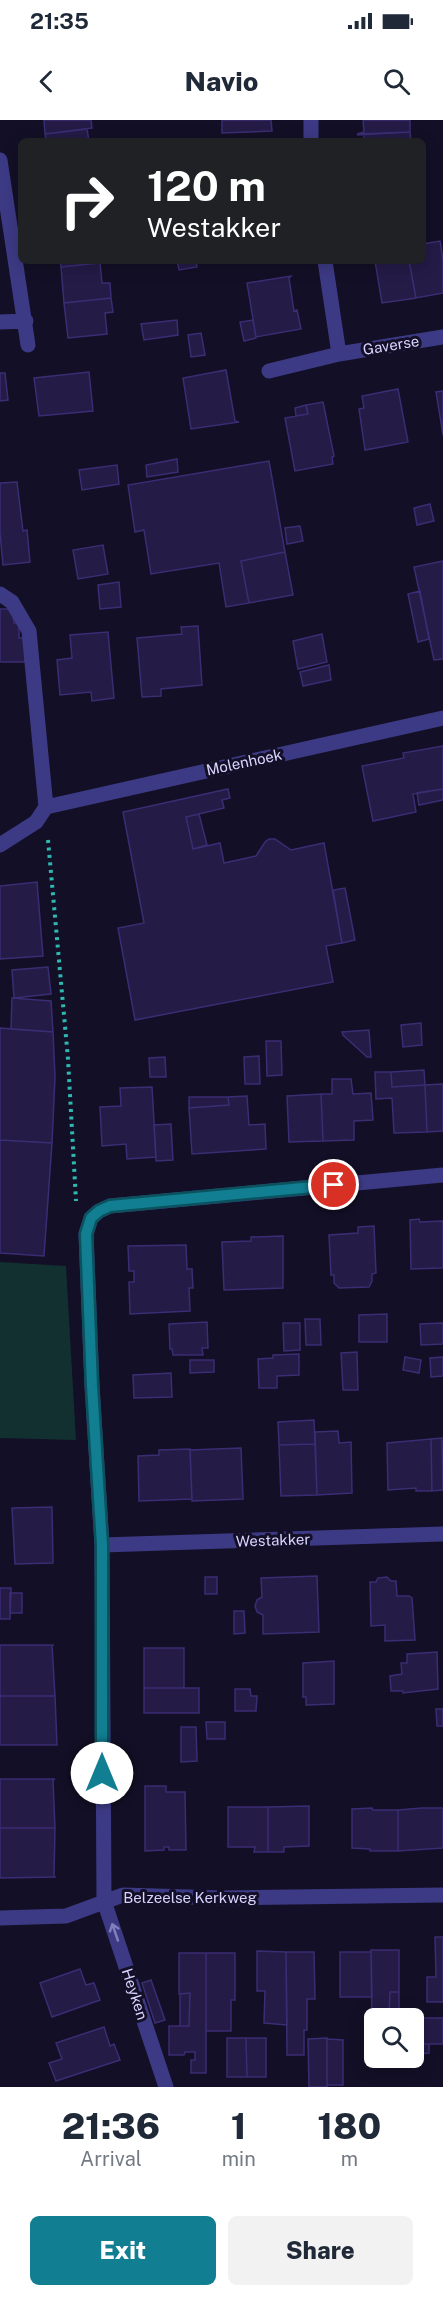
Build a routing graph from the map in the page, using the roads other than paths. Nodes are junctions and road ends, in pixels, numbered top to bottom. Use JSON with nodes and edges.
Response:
{"nodes":[{"id":1,"x":311,"y":120,"type":"edge"},
{"id":2,"x":311,"y":138,"type":"edge"},
{"id":3,"x":0,"y":160,"type":"edge"},
{"id":4,"x":325,"y":264,"type":"edge"},
{"id":5,"x":26,"y":321,"type":"junction"},
{"id":6,"x":0,"y":322,"type":"edge"},
{"id":7,"x":443,"y":337,"type":"edge"},
{"id":8,"x":28,"y":345,"type":"dead end"},
{"id":9,"x":339,"y":354,"type":"junction"},
{"id":10,"x":269,"y":371,"type":"dead end"},
{"id":11,"x":0,"y":594,"type":"edge"},
{"id":12,"x":443,"y":718,"type":"edge"},
{"id":13,"x":46,"y":807,"type":"junction"},
{"id":14,"x":0,"y":845,"type":"edge"},
{"id":15,"x":443,"y":1175,"type":"edge"},
{"id":16,"x":443,"y":1534,"type":"edge"},
{"id":17,"x":102,"y":1545,"type":"junction"},
{"id":18,"x":443,"y":1895,"type":"edge"},
{"id":19,"x":104,"y":1901,"type":"junction"},
{"id":20,"x":0,"y":1918,"type":"edge"},
{"id":21,"x":166,"y":2087,"type":"edge"}],
"edges":[{"from":1,"to":2,"type":"street"},
{"from":3,"to":5,"type":"street"},
{"from":4,"to":9,"type":"street"},
{"from":5,"to":6,"type":"street"},
{"from":5,"to":8,"type":"street"},
{"from":7,"to":9,"type":"street","name":"Gaverse"},
{"from":9,"to":10,"type":"street","name":"Gaverse"},
{"from":11,"to":13,"type":"street"},
{"from":12,"to":13,"type":"street","name":"Molenhoek"},
{"from":13,"to":14,"type":"street"},
{"from":15,"to":17,"type":"street","name":"Belzeelse Kerkweg"},
{"from":16,"to":17,"type":"street","name":"Westakker"},
{"from":17,"to":19,"type":"street","name":"Belzeelse Kerkweg"},
{"from":18,"to":19,"type":"street","name":"Belzeelse Kerkweg"},
{"from":19,"to":20,"type":"street"},
{"from":21,"to":19,"type":"street","name":"Heyken","one_way":true}]}
